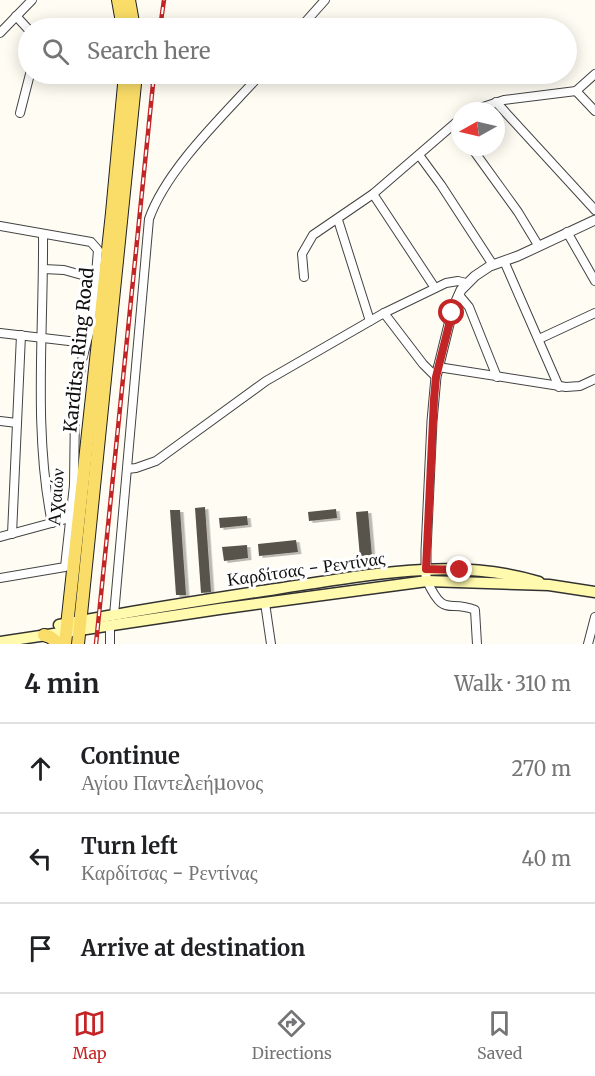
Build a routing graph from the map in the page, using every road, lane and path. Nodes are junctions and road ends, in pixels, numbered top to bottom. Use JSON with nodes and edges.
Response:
{"nodes":[{"id":1,"x":32,"y":0,"type":"edge"},
{"id":2,"x":118,"y":0,"type":"edge"},
{"id":3,"x":129,"y":0,"type":"edge"},
{"id":4,"x":325,"y":0,"type":"edge"},
{"id":5,"x":16,"y":16,"type":"joint"},
{"id":6,"x":121,"y":18,"type":"edge"},
{"id":7,"x":132,"y":18,"type":"edge"},
{"id":8,"x":309,"y":18,"type":"edge"},
{"id":9,"x":0,"y":33,"type":"edge"},
{"id":10,"x":595,"y":74,"type":"edge"},
{"id":11,"x":27,"y":84,"type":"edge"},
{"id":12,"x":124,"y":84,"type":"edge"},
{"id":13,"x":135,"y":84,"type":"edge"},
{"id":14,"x":252,"y":84,"type":"edge"},
{"id":15,"x":576,"y":91,"type":"junction"},
{"id":16,"x":496,"y":102,"type":"edge"},
{"id":17,"x":595,"y":111,"type":"edge"},
{"id":18,"x":505,"y":112,"type":"edge"},
{"id":19,"x":20,"y":113,"type":"dead end"},
{"id":20,"x":451,"y":130,"type":"edge"},
{"id":21,"x":419,"y":155,"type":"junction"},
{"id":22,"x":478,"y":156,"type":"edge"},
{"id":23,"x":373,"y":194,"type":"junction"},
{"id":24,"x":595,"y":210,"type":"edge"},
{"id":25,"x":338,"y":220,"type":"junction"},
{"id":26,"x":595,"y":220,"type":"edge"},
{"id":27,"x":0,"y":226,"type":"edge"},
{"id":28,"x":567,"y":232,"type":"junction"},
{"id":29,"x":43,"y":234,"type":"junction"},
{"id":30,"x":538,"y":245,"type":"junction"},
{"id":31,"x":504,"y":261,"type":"junction"},
{"id":32,"x":493,"y":265,"type":"junction"},
{"id":33,"x":43,"y":269,"type":"junction"},
{"id":34,"x":304,"y":276,"type":"dead end"},
{"id":35,"x":96,"y":279,"type":"junction"},
{"id":36,"x":595,"y":281,"type":"edge"},
{"id":37,"x":466,"y":283,"type":"junction"},
{"id":38,"x":435,"y":288,"type":"junction"},
{"id":39,"x":459,"y":295,"type":"junction"},
{"id":40,"x":384,"y":313,"type":"junction"},
{"id":41,"x":595,"y":313,"type":"edge"},
{"id":42,"x":370,"y":321,"type":"junction"},
{"id":43,"x":0,"y":333,"type":"edge"},
{"id":44,"x":21,"y":335,"type":"junction"},
{"id":45,"x":42,"y":338,"type":"junction"},
{"id":46,"x":539,"y":339,"type":"junction"},
{"id":47,"x":86,"y":343,"type":"junction"},
{"id":48,"x":437,"y":372,"type":"junction"},
{"id":49,"x":497,"y":377,"type":"junction"},
{"id":50,"x":595,"y":379,"type":"edge"},
{"id":51,"x":559,"y":387,"type":"junction"},
{"id":52,"x":0,"y":421,"type":"edge"},
{"id":53,"x":17,"y":423,"type":"junction"},
{"id":54,"x":127,"y":469,"type":"junction"},
{"id":55,"x":70,"y":518,"type":"junction"},
{"id":56,"x":52,"y":523,"type":"junction"},
{"id":57,"x":12,"y":534,"type":"junction"},
{"id":58,"x":0,"y":537,"type":"edge"},
{"id":59,"x":426,"y":575,"type":"junction"},
{"id":60,"x":0,"y":578,"type":"edge"},
{"id":61,"x":595,"y":592,"type":"edge"},
{"id":62,"x":218,"y":603,"type":"junction"},
{"id":63,"x":265,"y":603,"type":"junction"},
{"id":64,"x":595,"y":617,"type":"edge"},
{"id":65,"x":112,"y":620,"type":"junction"},
{"id":66,"x":81,"y":625,"type":"junction"},
{"id":67,"x":67,"y":633,"type":"edge"},
{"id":68,"x":44,"y":635,"type":"junction"},
{"id":69,"x":0,"y":636,"type":"edge"},
{"id":70,"x":0,"y":642,"type":"edge"},
{"id":71,"x":59,"y":644,"type":"edge"},
{"id":72,"x":78,"y":644,"type":"edge"},
{"id":73,"x":110,"y":644,"type":"edge"},
{"id":74,"x":272,"y":644,"type":"edge"},
{"id":75,"x":477,"y":644,"type":"edge"},
{"id":76,"x":588,"y":644,"type":"edge"}],
"edges":[{"from":1,"to":5,"type":"street"},
{"from":2,"to":6,"type":"main road"},
{"from":3,"to":7,"type":"main road"},
{"from":4,"to":8,"type":"street"},
{"from":5,"to":9,"type":"street"},
{"from":10,"to":15,"type":"street"},
{"from":11,"to":19,"type":"street"},
{"from":12,"to":67,"type":"main road","name":"Karditsa Ring Road"},
{"from":13,"to":66,"type":"main road","name":"Karditsa Ring Road"},
{"from":14,"to":54,"type":"street"},
{"from":15,"to":16,"type":"street"},
{"from":15,"to":17,"type":"street"},
{"from":18,"to":24,"type":"street"},
{"from":20,"to":21,"type":"street"},
{"from":21,"to":23,"type":"street"},
{"from":21,"to":32,"type":"street"},
{"from":22,"to":30,"type":"street"},
{"from":23,"to":25,"type":"street"},
{"from":23,"to":38,"type":"street"},
{"from":25,"to":34,"type":"street"},
{"from":25,"to":42,"type":"street"},
{"from":26,"to":28,"type":"street"},
{"from":27,"to":29,"type":"street"},
{"from":28,"to":30,"type":"street"},
{"from":28,"to":36,"type":"street"},
{"from":29,"to":33,"type":"street"},
{"from":29,"to":35,"type":"street","name":"Αχαιών"},
{"from":30,"to":31,"type":"street"},
{"from":31,"to":32,"type":"street"},
{"from":31,"to":46,"type":"street"},
{"from":32,"to":37,"type":"street"},
{"from":33,"to":35,"type":"street"},
{"from":33,"to":45,"type":"street"},
{"from":35,"to":47,"type":"street","name":"Αχαιών"},
{"from":37,"to":38,"type":"street"},
{"from":37,"to":39,"type":"street"},
{"from":38,"to":40,"type":"street"},
{"from":39,"to":48,"type":"street"},
{"from":39,"to":49,"type":"street"},
{"from":40,"to":42,"type":"street"},
{"from":40,"to":48,"type":"street"},
{"from":41,"to":46,"type":"street"},
{"from":42,"to":54,"type":"street"},
{"from":43,"to":44,"type":"street"},
{"from":44,"to":45,"type":"street"},
{"from":44,"to":53,"type":"street"},
{"from":45,"to":47,"type":"street"},
{"from":45,"to":56,"type":"street"},
{"from":46,"to":51,"type":"street"},
{"from":47,"to":55,"type":"street","name":"Αχαιών"},
{"from":48,"to":49,"type":"street"},
{"from":48,"to":59,"type":"street"},
{"from":49,"to":51,"type":"street"},
{"from":50,"to":51,"type":"street"},
{"from":52,"to":53,"type":"street"},
{"from":53,"to":57,"type":"street"},
{"from":54,"to":65,"type":"street"},
{"from":55,"to":56,"type":"street"},
{"from":55,"to":60,"type":"street","name":"Αχαιών"},
{"from":56,"to":57,"type":"street"},
{"from":57,"to":58,"type":"street"},
{"from":59,"to":61,"type":"main road","name":"Καρδίτσας - Ρεντίνας"},
{"from":59,"to":62,"type":"main road","name":"Καρδίτσας - Ρεντίνας"},
{"from":59,"to":63,"type":"main road","name":"Καρδίτσας - Ρεντίνας"},
{"from":59,"to":75,"type":"street"},
{"from":62,"to":63,"type":"main road","name":"Καρδίτσας - Ρεντίνας"},
{"from":62,"to":65,"type":"main road","name":"Καρδίτσας - Ρεντίνας"},
{"from":63,"to":74,"type":"street"},
{"from":64,"to":76,"type":"street"},
{"from":65,"to":66,"type":"main road","name":"Καρδίτσας - Ρεντίνας"},
{"from":65,"to":73,"type":"street"},
{"from":66,"to":67,"type":"main road","name":"Καρδίτσας - Ρεντίνας"},
{"from":66,"to":72,"type":"main road","name":"Karditsa Ring Road"},
{"from":67,"to":68,"type":"main road"},
{"from":67,"to":69,"type":"main road"},
{"from":68,"to":70,"type":"main road"},
{"from":68,"to":71,"type":"main road"}]}
